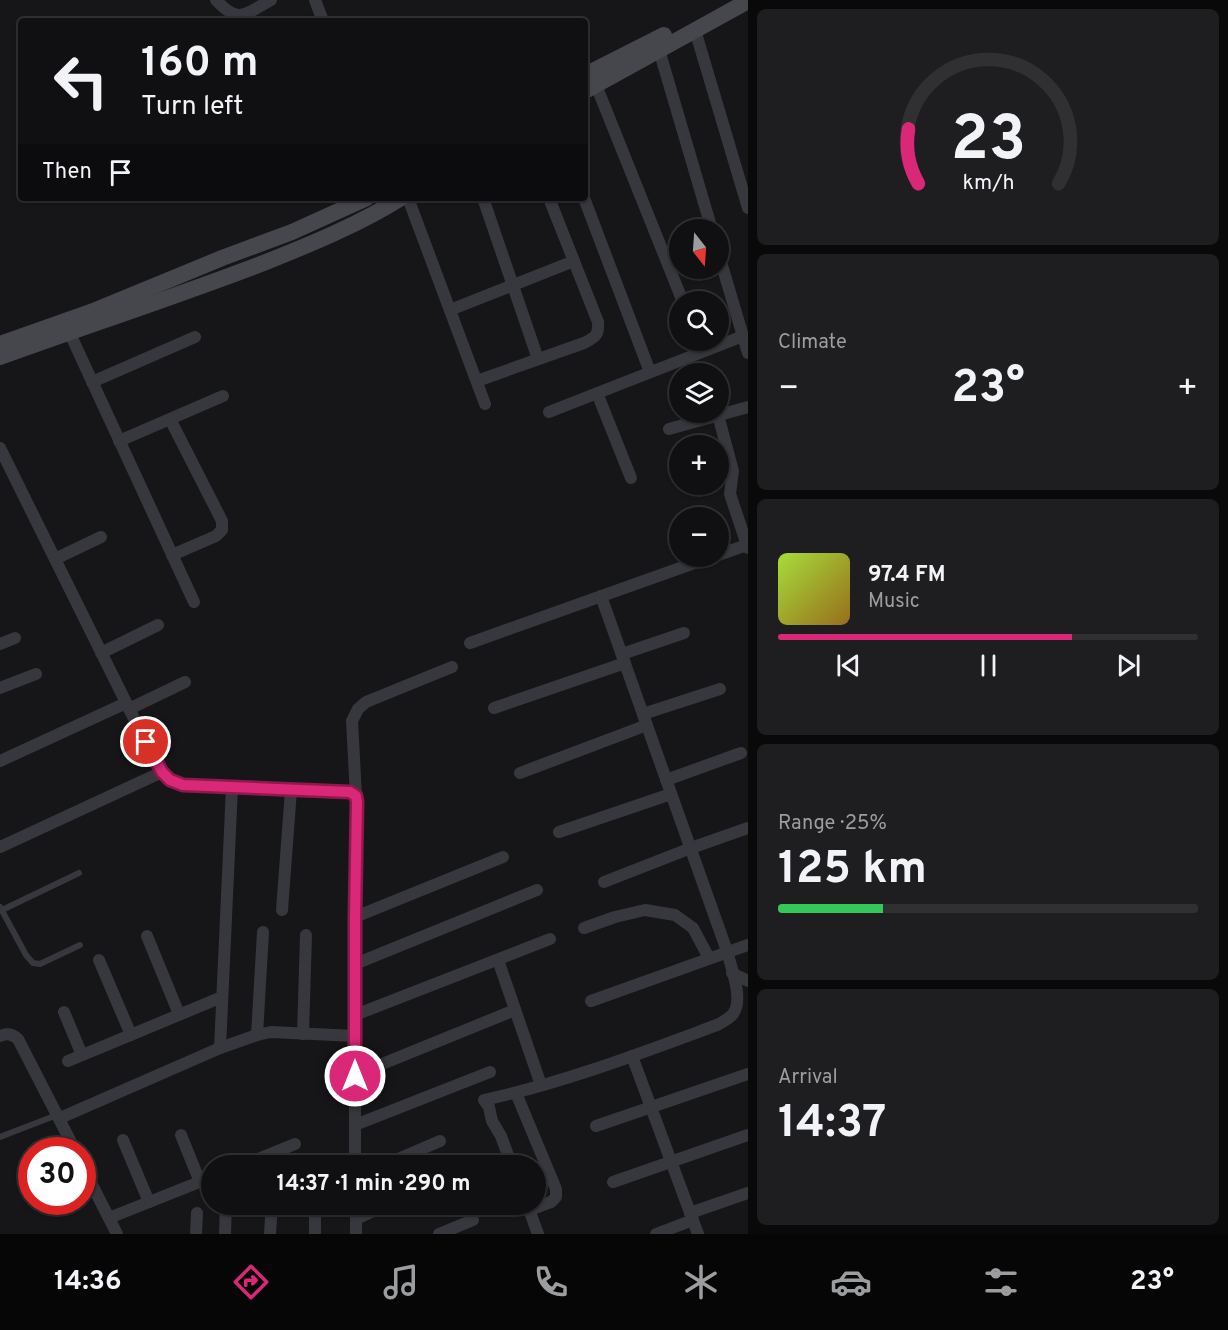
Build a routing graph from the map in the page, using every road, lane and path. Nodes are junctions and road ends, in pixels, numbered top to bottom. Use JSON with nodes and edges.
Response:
{"nodes":[{"id":1,"x":216,"y":0,"type":"edge"},
{"id":2,"x":271,"y":0,"type":"edge"},
{"id":3,"x":315,"y":0,"type":"edge"},
{"id":4,"x":728,"y":0,"type":"edge"},
{"id":5,"x":748,"y":1,"type":"edge"},
{"id":6,"x":322,"y":18,"type":"edge"},
{"id":7,"x":695,"y":30,"type":"junction"},
{"id":8,"x":658,"y":44,"type":"junction"},
{"id":9,"x":589,"y":84,"type":"edge"},
{"id":10,"x":360,"y":201,"type":"edge"},
{"id":11,"x":396,"y":201,"type":"edge"},
{"id":12,"x":409,"y":201,"type":"edge"},
{"id":13,"x":484,"y":201,"type":"edge"},
{"id":14,"x":550,"y":201,"type":"edge"},
{"id":15,"x":585,"y":201,"type":"edge"},
{"id":16,"x":748,"y":208,"type":"edge"},
{"id":17,"x":709,"y":219,"type":"edge"},
{"id":18,"x":574,"y":261,"type":"junction"},
{"id":19,"x":726,"y":279,"type":"edge"},
{"id":20,"x":512,"y":285,"type":"junction"},
{"id":21,"x":678,"y":291,"type":"edge"},
{"id":22,"x":450,"y":310,"type":"junction"},
{"id":23,"x":67,"y":327,"type":"junction"},
{"id":24,"x":743,"y":336,"type":"junction"},
{"id":25,"x":195,"y":337,"type":"dead end"},
{"id":26,"x":729,"y":339,"type":"edge"},
{"id":27,"x":0,"y":344,"type":"edge"},
{"id":28,"x":691,"y":351,"type":"edge"},
{"id":29,"x":748,"y":353,"type":"edge"},
{"id":30,"x":0,"y":357,"type":"edge"},
{"id":31,"x":538,"y":359,"type":"junction"},
{"id":32,"x":650,"y":372,"type":"junction"},
{"id":33,"x":477,"y":381,"type":"junction"},
{"id":34,"x":92,"y":382,"type":"junction"},
{"id":35,"x":597,"y":393,"type":"junction"},
{"id":36,"x":223,"y":396,"type":"dead end"},
{"id":37,"x":485,"y":404,"type":"dead end"},
{"id":38,"x":748,"y":407,"type":"edge"},
{"id":39,"x":549,"y":412,"type":"dead end"},
{"id":40,"x":729,"y":413,"type":"edge"},
{"id":41,"x":170,"y":419,"type":"junction"},
{"id":42,"x":692,"y":423,"type":"edge"},
{"id":43,"x":720,"y":423,"type":"edge"},
{"id":44,"x":669,"y":429,"type":"dead end"},
{"id":45,"x":119,"y":441,"type":"junction"},
{"id":46,"x":0,"y":448,"type":"edge"},
{"id":47,"x":631,"y":478,"type":"dead end"},
{"id":48,"x":101,"y":537,"type":"dead end"},
{"id":49,"x":747,"y":542,"type":"edge"},
{"id":50,"x":729,"y":550,"type":"edge"},
{"id":51,"x":172,"y":555,"type":"junction"},
{"id":52,"x":55,"y":559,"type":"junction"},
{"id":53,"x":683,"y":567,"type":"edge"},
{"id":54,"x":601,"y":596,"type":"junction"},
{"id":55,"x":194,"y":602,"type":"dead end"},
{"id":56,"x":158,"y":625,"type":"dead end"},
{"id":57,"x":684,"y":633,"type":"dead end"},
{"id":58,"x":15,"y":638,"type":"dead end"},
{"id":59,"x":470,"y":643,"type":"dead end"},
{"id":60,"x":0,"y":644,"type":"edge"},
{"id":61,"x":101,"y":653,"type":"junction"},
{"id":62,"x":623,"y":659,"type":"junction"},
{"id":63,"x":452,"y":667,"type":"dead end"},
{"id":64,"x":36,"y":674,"type":"dead end"},
{"id":65,"x":185,"y":682,"type":"dead end"},
{"id":66,"x":0,"y":688,"type":"edge"},
{"id":67,"x":720,"y":689,"type":"dead end"},
{"id":68,"x":128,"y":706,"type":"junction"},
{"id":69,"x":494,"y":708,"type":"dead end"},
{"id":70,"x":645,"y":720,"type":"junction"},
{"id":71,"x":741,"y":753,"type":"dead end"},
{"id":72,"x":0,"y":761,"type":"edge"},
{"id":73,"x":162,"y":772,"type":"junction"},
{"id":74,"x":520,"y":773,"type":"dead end"},
{"id":75,"x":666,"y":780,"type":"junction"},
{"id":76,"x":232,"y":787,"type":"junction"},
{"id":77,"x":291,"y":790,"type":"junction"},
{"id":78,"x":671,"y":794,"type":"junction"},
{"id":79,"x":356,"y":796,"type":"junction"},
{"id":80,"x":748,"y":828,"type":"edge"},
{"id":81,"x":559,"y":832,"type":"dead end"},
{"id":82,"x":0,"y":847,"type":"edge"},
{"id":83,"x":691,"y":848,"type":"junction"},
{"id":84,"x":502,"y":856,"type":"dead end"},
{"id":85,"x":79,"y":873,"type":"dead end"},
{"id":86,"x":604,"y":882,"type":"dead end"},
{"id":87,"x":537,"y":890,"type":"dead end"},
{"id":88,"x":1,"y":908,"type":"edge"},
{"id":89,"x":282,"y":910,"type":"dead end"},
{"id":90,"x":355,"y":917,"type":"junction"},
{"id":91,"x":8,"y":921,"type":"junction"},
{"id":92,"x":0,"y":925,"type":"edge"},
{"id":93,"x":584,"y":928,"type":"dead end"},
{"id":94,"x":263,"y":932,"type":"dead end"},
{"id":95,"x":306,"y":935,"type":"dead end"},
{"id":96,"x":147,"y":936,"type":"dead end"},
{"id":97,"x":550,"y":939,"type":"dead end"},
{"id":98,"x":80,"y":945,"type":"dead end"},
{"id":99,"x":748,"y":945,"type":"edge"},
{"id":100,"x":727,"y":951,"type":"junction"},
{"id":101,"x":709,"y":958,"type":"junction"},
{"id":102,"x":99,"y":960,"type":"dead end"},
{"id":103,"x":498,"y":960,"type":"junction"},
{"id":104,"x":355,"y":964,"type":"junction"},
{"id":105,"x":732,"y":973,"type":"junction"},
{"id":106,"x":748,"y":981,"type":"edge"},
{"id":107,"x":222,"y":997,"type":"junction"},
{"id":108,"x":591,"y":1001,"type":"dead end"},
{"id":109,"x":515,"y":1010,"type":"junction"},
{"id":110,"x":64,"y":1012,"type":"dead end"},
{"id":111,"x":179,"y":1014,"type":"junction"},
{"id":112,"x":355,"y":1016,"type":"junction"},
{"id":113,"x":303,"y":1034,"type":"junction"},
{"id":114,"x":131,"y":1035,"type":"junction"},
{"id":115,"x":257,"y":1035,"type":"junction"},
{"id":116,"x":0,"y":1036,"type":"edge"},
{"id":117,"x":355,"y":1036,"type":"junction"},
{"id":118,"x":220,"y":1048,"type":"junction"},
{"id":119,"x":82,"y":1055,"type":"junction"},
{"id":120,"x":632,"y":1056,"type":"junction"},
{"id":121,"x":68,"y":1061,"type":"dead end"},
{"id":122,"x":490,"y":1072,"type":"dead end"},
{"id":123,"x":748,"y":1074,"type":"edge"},
{"id":124,"x":355,"y":1076,"type":"junction"},
{"id":125,"x":541,"y":1085,"type":"junction"},
{"id":126,"x":516,"y":1093,"type":"junction"},
{"id":127,"x":651,"y":1107,"type":"junction"},
{"id":128,"x":59,"y":1117,"type":"junction"},
{"id":129,"x":356,"y":1125,"type":"junction"},
{"id":130,"x":596,"y":1126,"type":"dead end"},
{"id":131,"x":180,"y":1135,"type":"dead end"},
{"id":132,"x":748,"y":1135,"type":"edge"},
{"id":133,"x":0,"y":1137,"type":"edge"},
{"id":134,"x":69,"y":1137,"type":"edge"},
{"id":135,"x":123,"y":1140,"type":"dead end"},
{"id":136,"x":440,"y":1141,"type":"dead end"},
{"id":137,"x":295,"y":1144,"type":"dead end"},
{"id":138,"x":268,"y":1155,"type":"edge"},
{"id":139,"x":356,"y":1155,"type":"edge"},
{"id":140,"x":408,"y":1155,"type":"edge"},
{"id":141,"x":508,"y":1155,"type":"edge"},
{"id":142,"x":542,"y":1155,"type":"edge"},
{"id":143,"x":671,"y":1162,"type":"junction"},
{"id":144,"x":546,"y":1165,"type":"edge"},
{"id":145,"x":201,"y":1171,"type":"edge"},
{"id":146,"x":201,"y":1181,"type":"edge"},
{"id":147,"x":613,"y":1182,"type":"dead end"},
{"id":148,"x":96,"y":1192,"type":"edge"},
{"id":149,"x":748,"y":1193,"type":"edge"},
{"id":150,"x":149,"y":1202,"type":"junction"},
{"id":151,"x":546,"y":1203,"type":"edge"},
{"id":152,"x":197,"y":1214,"type":"dead end"},
{"id":153,"x":226,"y":1215,"type":"edge"},
{"id":154,"x":271,"y":1215,"type":"edge"},
{"id":155,"x":315,"y":1215,"type":"edge"},
{"id":156,"x":356,"y":1215,"type":"edge"},
{"id":157,"x":365,"y":1215,"type":"edge"},
{"id":158,"x":531,"y":1215,"type":"edge"},
{"id":159,"x":691,"y":1217,"type":"junction"},
{"id":160,"x":109,"y":1218,"type":"junction"},
{"id":161,"x":356,"y":1219,"type":"junction"},
{"id":162,"x":473,"y":1220,"type":"dead end"},
{"id":163,"x":117,"y":1234,"type":"edge"},
{"id":164,"x":196,"y":1234,"type":"edge"},
{"id":165,"x":225,"y":1234,"type":"edge"},
{"id":166,"x":270,"y":1234,"type":"edge"},
{"id":167,"x":315,"y":1234,"type":"edge"},
{"id":168,"x":356,"y":1234,"type":"edge"},
{"id":169,"x":439,"y":1234,"type":"edge"},
{"id":170,"x":538,"y":1234,"type":"edge"},
{"id":171,"x":656,"y":1234,"type":"edge"},
{"id":172,"x":698,"y":1234,"type":"edge"}],
"edges":[{"from":1,"to":2,"type":"street"},
{"from":3,"to":6,"type":"street"},
{"from":4,"to":8,"type":"main road"},
{"from":5,"to":7,"type":"main road"},
{"from":7,"to":8,"type":"main road"},
{"from":7,"to":16,"type":"street"},
{"from":8,"to":9,"type":"main road"},
{"from":8,"to":17,"type":"street"},
{"from":9,"to":21,"type":"street"},
{"from":10,"to":23,"type":"main road"},
{"from":11,"to":23,"type":"main road"},
{"from":12,"to":22,"type":"street"},
{"from":13,"to":20,"type":"street"},
{"from":14,"to":18,"type":"street"},
{"from":15,"to":32,"type":"street"},
{"from":18,"to":20,"type":"street"},
{"from":18,"to":31,"type":"street"},
{"from":19,"to":24,"type":"street"},
{"from":20,"to":22,"type":"street"},
{"from":20,"to":31,"type":"street"},
{"from":22,"to":33,"type":"street"},
{"from":23,"to":27,"type":"main road"},
{"from":23,"to":30,"type":"main road"},
{"from":23,"to":34,"type":"street"},
{"from":24,"to":26,"type":"street"},
{"from":24,"to":29,"type":"street"},
{"from":25,"to":34,"type":"street"},
{"from":28,"to":32,"type":"street"},
{"from":31,"to":33,"type":"street"},
{"from":32,"to":35,"type":"street"},
{"from":33,"to":37,"type":"street"},
{"from":34,"to":45,"type":"street"},
{"from":35,"to":39,"type":"street"},
{"from":35,"to":47,"type":"street"},
{"from":36,"to":41,"type":"street"},
{"from":38,"to":40,"type":"street"},
{"from":41,"to":45,"type":"street"},
{"from":41,"to":51,"type":"street"},
{"from":42,"to":44,"type":"street"},
{"from":43,"to":49,"type":"street"},
{"from":45,"to":51,"type":"street"},
{"from":46,"to":52,"type":"street"},
{"from":48,"to":52,"type":"street"},
{"from":49,"to":50,"type":"street"},
{"from":51,"to":55,"type":"street"},
{"from":52,"to":61,"type":"street"},
{"from":53,"to":54,"type":"street"},
{"from":54,"to":59,"type":"street"},
{"from":54,"to":62,"type":"street"},
{"from":56,"to":61,"type":"street"},
{"from":57,"to":62,"type":"street"},
{"from":58,"to":60,"type":"street"},
{"from":61,"to":68,"type":"street"},
{"from":62,"to":69,"type":"street"},
{"from":62,"to":70,"type":"street"},
{"from":63,"to":79,"type":"street"},
{"from":64,"to":66,"type":"street"},
{"from":65,"to":68,"type":"street"},
{"from":67,"to":70,"type":"street"},
{"from":68,"to":72,"type":"street"},
{"from":68,"to":73,"type":"street"},
{"from":70,"to":74,"type":"street"},
{"from":70,"to":75,"type":"street"},
{"from":71,"to":75,"type":"street"},
{"from":73,"to":76,"type":"street"},
{"from":73,"to":82,"type":"street"},
{"from":75,"to":78,"type":"street"},
{"from":76,"to":77,"type":"street"},
{"from":76,"to":107,"type":"street"},
{"from":77,"to":79,"type":"street"},
{"from":77,"to":89,"type":"street"},
{"from":78,"to":81,"type":"street"},
{"from":78,"to":83,"type":"street"},
{"from":79,"to":90,"type":"street"},
{"from":80,"to":83,"type":"street"},
{"from":83,"to":86,"type":"street"},
{"from":83,"to":100,"type":"street"},
{"from":84,"to":90,"type":"street"},
{"from":85,"to":88,"type":"lane"},
{"from":87,"to":104,"type":"street"},
{"from":88,"to":91,"type":"lane"},
{"from":90,"to":104,"type":"street"},
{"from":91,"to":92,"type":"lane"},
{"from":91,"to":98,"type":"lane"},
{"from":93,"to":101,"type":"street"},
{"from":94,"to":115,"type":"street"},
{"from":95,"to":113,"type":"street"},
{"from":96,"to":111,"type":"street"},
{"from":97,"to":103,"type":"street"},
{"from":99,"to":100,"type":"street"},
{"from":100,"to":101,"type":"street"},
{"from":100,"to":105,"type":"street"},
{"from":101,"to":108,"type":"street"},
{"from":102,"to":114,"type":"street"},
{"from":103,"to":109,"type":"street"},
{"from":103,"to":112,"type":"street"},
{"from":104,"to":112,"type":"street"},
{"from":105,"to":106,"type":"street"},
{"from":105,"to":120,"type":"street"},
{"from":107,"to":111,"type":"street"},
{"from":107,"to":118,"type":"street"},
{"from":109,"to":124,"type":"street"},
{"from":109,"to":125,"type":"street"},
{"from":110,"to":119,"type":"street"},
{"from":111,"to":114,"type":"street"},
{"from":112,"to":117,"type":"street"},
{"from":113,"to":115,"type":"street"},
{"from":113,"to":117,"type":"street"},
{"from":114,"to":119,"type":"street"},
{"from":115,"to":118,"type":"street"},
{"from":116,"to":128,"type":"street"},
{"from":117,"to":124,"type":"street"},
{"from":118,"to":128,"type":"street"},
{"from":119,"to":121,"type":"street"},
{"from":120,"to":125,"type":"street"},
{"from":120,"to":127,"type":"street"},
{"from":122,"to":129,"type":"street"},
{"from":123,"to":127,"type":"street"},
{"from":124,"to":129,"type":"street"},
{"from":125,"to":126,"type":"street"},
{"from":126,"to":141,"type":"street"},
{"from":126,"to":142,"type":"street"},
{"from":127,"to":130,"type":"street"},
{"from":127,"to":143,"type":"street"},
{"from":128,"to":133,"type":"lane"},
{"from":128,"to":134,"type":"street"},
{"from":129,"to":139,"type":"street"},
{"from":131,"to":145,"type":"street"},
{"from":132,"to":143,"type":"street"},
{"from":135,"to":150,"type":"street"},
{"from":136,"to":140,"type":"street"},
{"from":137,"to":138,"type":"street"},
{"from":143,"to":147,"type":"street"},
{"from":143,"to":159,"type":"street"},
{"from":144,"to":151,"type":"street"},
{"from":146,"to":150,"type":"street"},
{"from":148,"to":160,"type":"street"},
{"from":149,"to":159,"type":"street"},
{"from":150,"to":160,"type":"street"},
{"from":152,"to":164,"type":"street"},
{"from":153,"to":165,"type":"street"},
{"from":154,"to":166,"type":"street"},
{"from":155,"to":167,"type":"street"},
{"from":156,"to":161,"type":"street"},
{"from":157,"to":161,"type":"street"},
{"from":158,"to":170,"type":"street"},
{"from":159,"to":171,"type":"street"},
{"from":159,"to":172,"type":"street"},
{"from":160,"to":163,"type":"street"},
{"from":161,"to":168,"type":"street"},
{"from":162,"to":169,"type":"street"}]}
